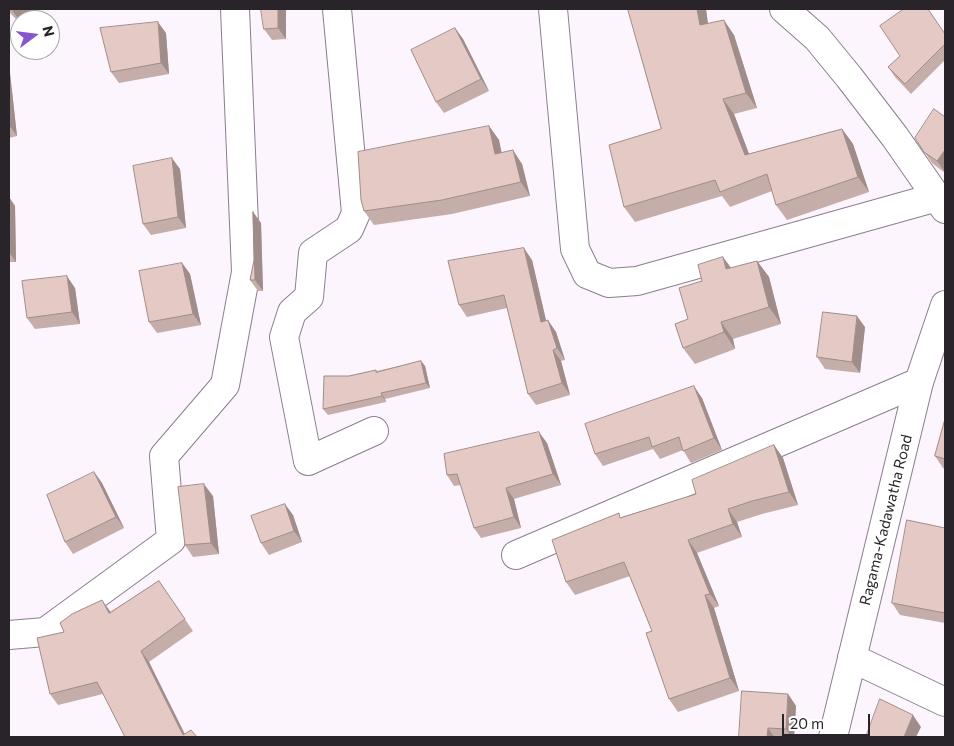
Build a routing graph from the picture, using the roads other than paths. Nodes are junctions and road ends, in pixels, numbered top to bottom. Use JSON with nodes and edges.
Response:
{"nodes":[{"id":1,"x":235,"y":9,"type":"edge"},
{"id":2,"x":337,"y":9,"type":"edge"},
{"id":3,"x":553,"y":9,"type":"edge"},
{"id":4,"x":784,"y":9,"type":"edge"},
{"id":5,"x":941,"y":203,"type":"edge"},
{"id":6,"x":945,"y":305,"type":"edge"},
{"id":7,"x":919,"y":382,"type":"junction"},
{"id":8,"x":374,"y":431,"type":"dead end"},
{"id":9,"x":516,"y":555,"type":"dead end"},
{"id":10,"x":9,"y":635,"type":"edge"},
{"id":11,"x":852,"y":658,"type":"junction"},
{"id":12,"x":945,"y":702,"type":"edge"},
{"id":13,"x":833,"y":737,"type":"edge"}],
"edges":[{"from":1,"to":10,"type":"street"},
{"from":2,"to":8,"type":"street"},
{"from":3,"to":5,"type":"street"},
{"from":4,"to":5,"type":"street"},
{"from":6,"to":7,"type":"street","name":"Ragama-Kadawatha Road"},
{"from":7,"to":9,"type":"street"},
{"from":7,"to":11,"type":"street","name":"Ragama-Kadawatha Road"},
{"from":11,"to":12,"type":"street"},
{"from":11,"to":13,"type":"street","name":"Ragama-Kadawatha Road"}]}
